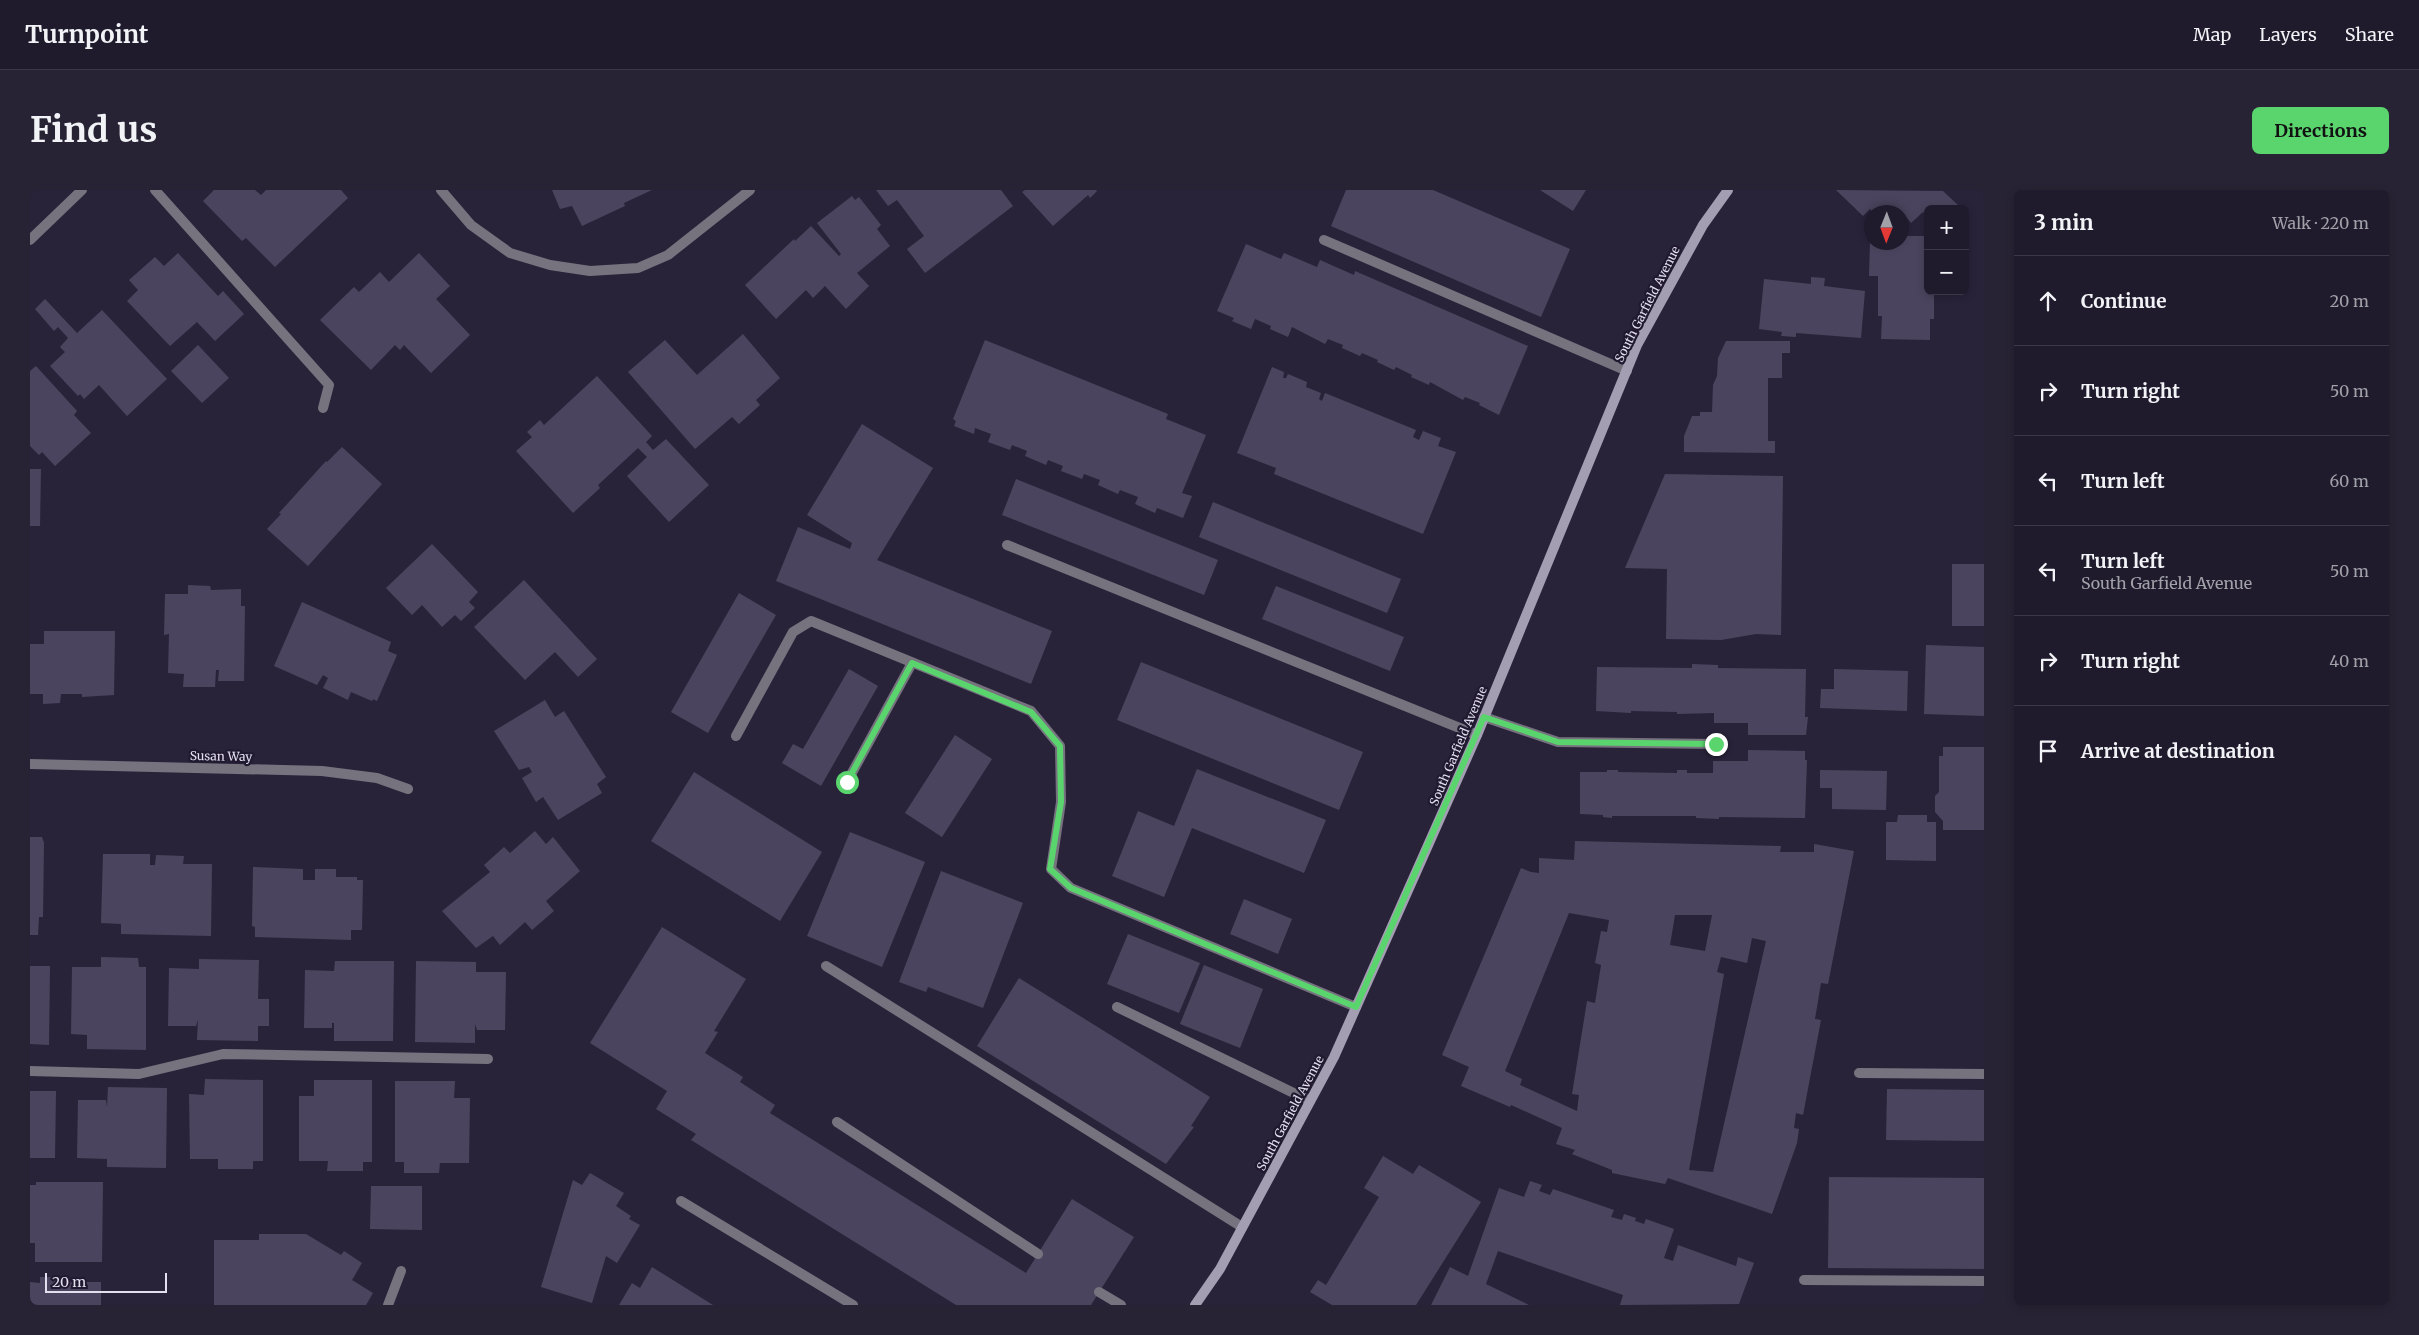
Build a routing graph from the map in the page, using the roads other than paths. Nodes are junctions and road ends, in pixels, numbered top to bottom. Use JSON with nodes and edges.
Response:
{"nodes":[{"id":1,"x":82,"y":190,"type":"edge"},
{"id":2,"x":155,"y":190,"type":"edge"},
{"id":3,"x":441,"y":190,"type":"edge"},
{"id":4,"x":750,"y":190,"type":"edge"},
{"id":5,"x":1728,"y":190,"type":"edge"},
{"id":6,"x":30,"y":240,"type":"edge"},
{"id":7,"x":1324,"y":240,"type":"dead end"},
{"id":8,"x":1627,"y":371,"type":"junction"},
{"id":9,"x":323,"y":408,"type":"dead end"},
{"id":10,"x":1007,"y":545,"type":"dead end"},
{"id":11,"x":912,"y":663,"type":"junction"},
{"id":12,"x":1484,"y":717,"type":"junction"},
{"id":13,"x":736,"y":736,"type":"dead end"},
{"id":14,"x":1477,"y":736,"type":"junction"},
{"id":15,"x":1716,"y":744,"type":"dead end"},
{"id":16,"x":30,"y":764,"type":"edge"},
{"id":17,"x":847,"y":782,"type":"dead end"},
{"id":18,"x":408,"y":789,"type":"dead end"},
{"id":19,"x":826,"y":966,"type":"dead end"},
{"id":20,"x":1117,"y":1006,"type":"dead end"},
{"id":21,"x":1356,"y":1007,"type":"junction"},
{"id":22,"x":488,"y":1059,"type":"dead end"},
{"id":23,"x":30,"y":1071,"type":"edge"},
{"id":24,"x":1859,"y":1073,"type":"dead end"},
{"id":25,"x":1984,"y":1074,"type":"edge"},
{"id":26,"x":1310,"y":1101,"type":"junction"},
{"id":27,"x":837,"y":1122,"type":"dead end"},
{"id":28,"x":681,"y":1201,"type":"dead end"},
{"id":29,"x":1242,"y":1226,"type":"junction"},
{"id":30,"x":1038,"y":1254,"type":"dead end"},
{"id":31,"x":401,"y":1271,"type":"dead end"},
{"id":32,"x":1804,"y":1280,"type":"dead end"},
{"id":33,"x":1984,"y":1281,"type":"edge"},
{"id":34,"x":1100,"y":1292,"type":"dead end"},
{"id":35,"x":388,"y":1305,"type":"edge"},
{"id":36,"x":853,"y":1305,"type":"edge"},
{"id":37,"x":1122,"y":1305,"type":"edge"},
{"id":38,"x":1195,"y":1305,"type":"edge"}],
"edges":[{"from":1,"to":6,"type":"street"},
{"from":2,"to":9,"type":"street"},
{"from":3,"to":4,"type":"street"},
{"from":5,"to":8,"type":"main road","name":"South Garfield Avenue"},
{"from":7,"to":8,"type":"street"},
{"from":8,"to":12,"type":"main road","name":"South Garfield Avenue"},
{"from":10,"to":14,"type":"street"},
{"from":11,"to":13,"type":"street"},
{"from":11,"to":17,"type":"street"},
{"from":11,"to":21,"type":"street"},
{"from":12,"to":14,"type":"main road","name":"South Garfield Avenue"},
{"from":12,"to":15,"type":"street"},
{"from":14,"to":21,"type":"main road","name":"South Garfield Avenue"},
{"from":16,"to":18,"type":"street","name":"Susan Way"},
{"from":19,"to":29,"type":"street"},
{"from":20,"to":26,"type":"street"},
{"from":21,"to":26,"type":"main road","name":"South Garfield Avenue"},
{"from":22,"to":23,"type":"street"},
{"from":24,"to":25,"type":"street"},
{"from":26,"to":29,"type":"main road","name":"South Garfield Avenue"},
{"from":27,"to":30,"type":"street"},
{"from":28,"to":36,"type":"street"},
{"from":29,"to":38,"type":"main road","name":"South Garfield Avenue"},
{"from":31,"to":35,"type":"street"},
{"from":32,"to":33,"type":"street"},
{"from":34,"to":37,"type":"street"}]}
